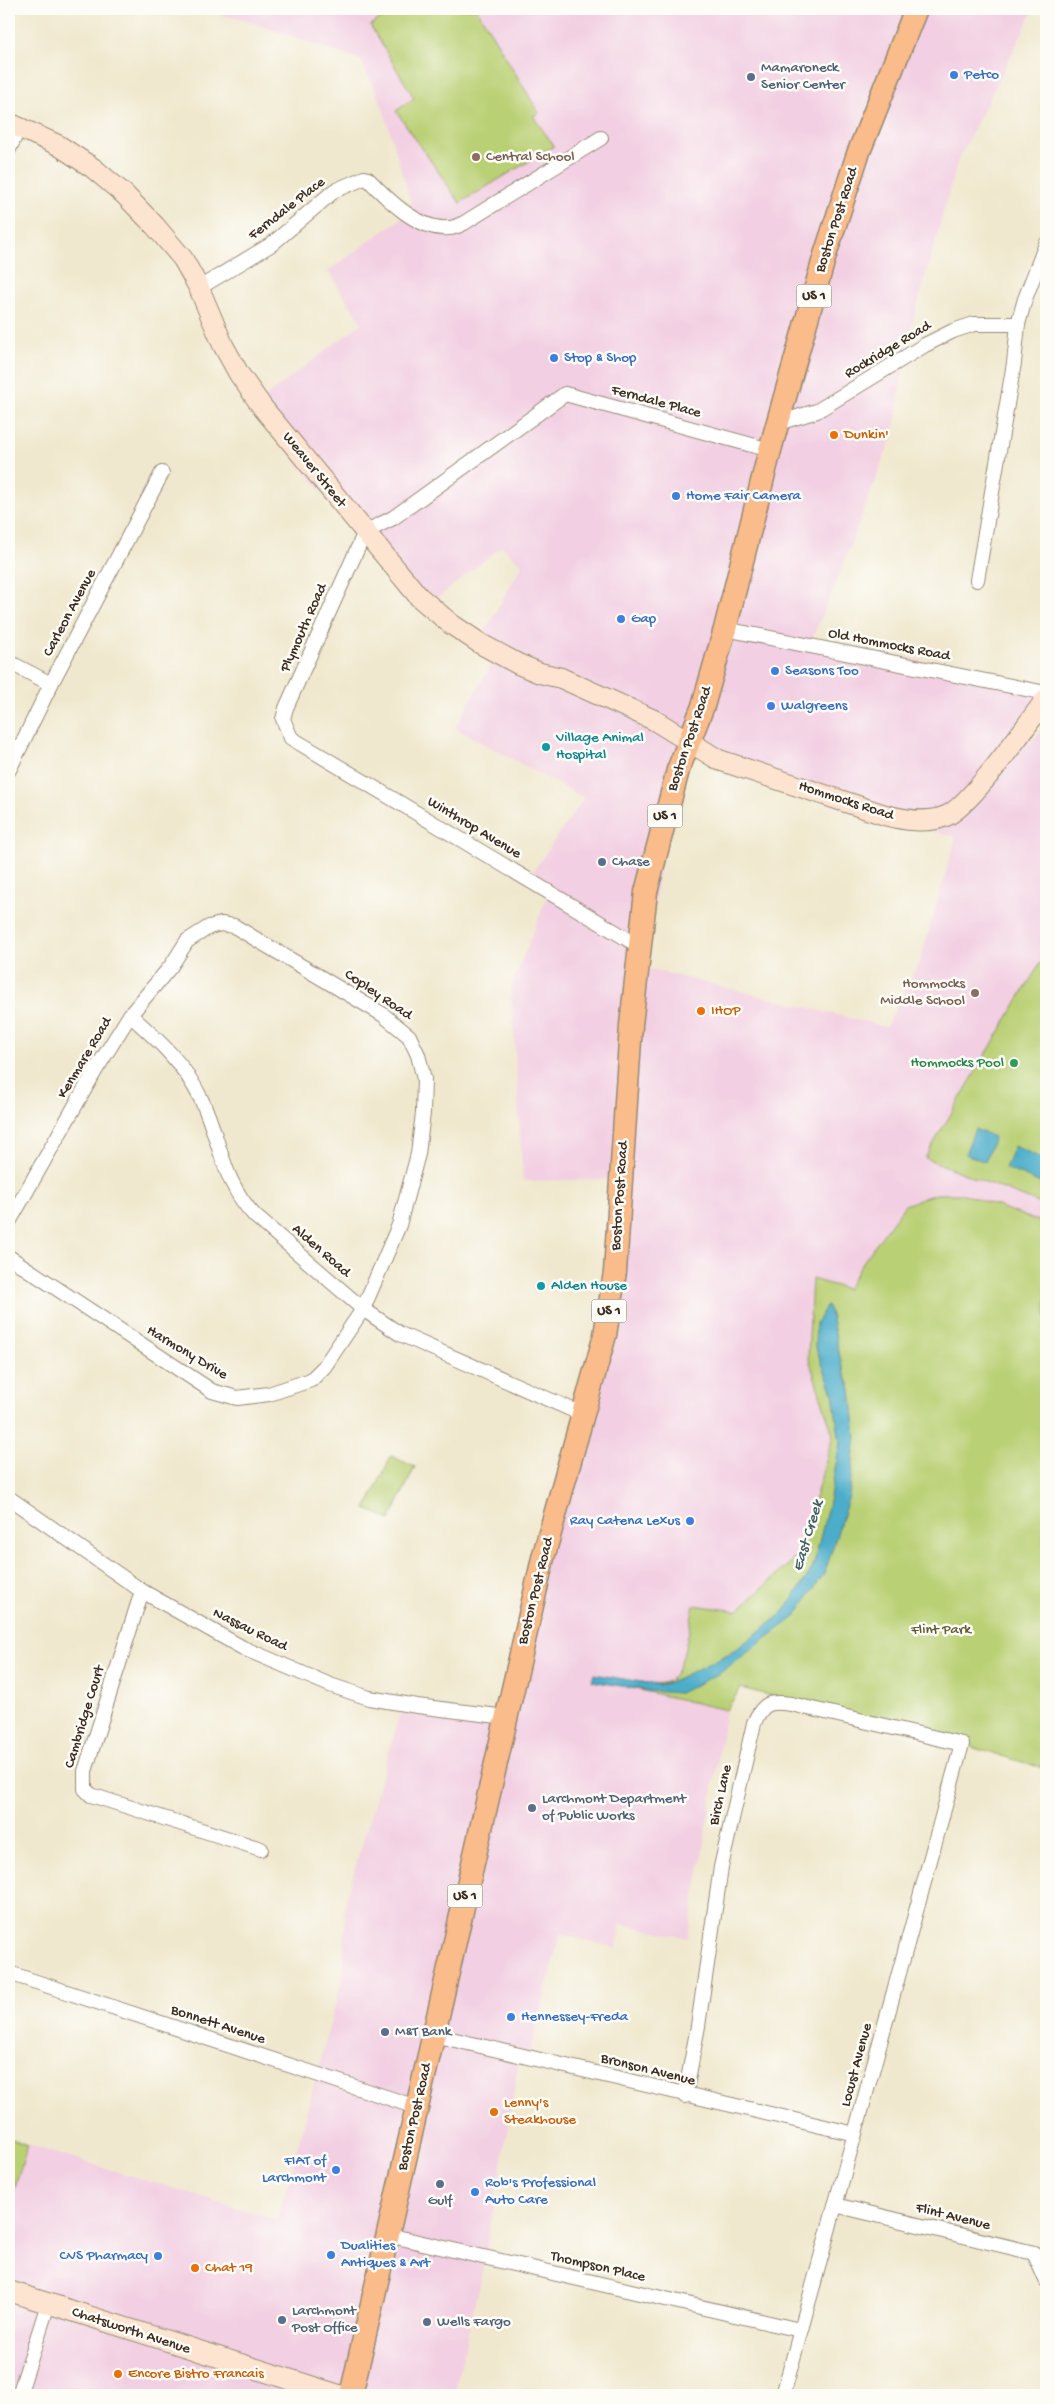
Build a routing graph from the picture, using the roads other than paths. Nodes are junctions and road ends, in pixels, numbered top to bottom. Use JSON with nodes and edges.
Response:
{"nodes":[{"id":1,"x":916,"y":9,"type":"edge"},
{"id":2,"x":14,"y":124,"type":"edge"},
{"id":3,"x":600,"y":138,"type":"dead end"},
{"id":4,"x":9,"y":149,"type":"edge"},
{"id":5,"x":1046,"y":244,"type":"edge"},
{"id":6,"x":199,"y":288,"type":"junction"},
{"id":7,"x":1018,"y":324,"type":"junction"},
{"id":8,"x":778,"y":423,"type":"junction"},
{"id":9,"x":770,"y":450,"type":"junction"},
{"id":10,"x":162,"y":473,"type":"dead end"},
{"id":11,"x":365,"y":532,"type":"junction"},
{"id":12,"x":977,"y":580,"type":"dead end"},
{"id":13,"x":725,"y":629,"type":"junction"},
{"id":14,"x":9,"y":662,"type":"edge"},
{"id":15,"x":51,"y":684,"type":"junction"},
{"id":16,"x":1046,"y":693,"type":"edge"},
{"id":17,"x":1046,"y":699,"type":"edge"},
{"id":18,"x":291,"y":738,"type":"joint"},
{"id":19,"x":689,"y":742,"type":"junction"},
{"id":20,"x":9,"y":770,"type":"edge"},
{"id":21,"x":209,"y":927,"type":"joint"},
{"id":22,"x":639,"y":946,"type":"junction"},
{"id":23,"x":130,"y":1015,"type":"junction"},
{"id":24,"x":9,"y":1222,"type":"edge"},
{"id":25,"x":9,"y":1258,"type":"edge"},
{"id":26,"x":363,"y":1309,"type":"junction"},
{"id":27,"x":584,"y":1415,"type":"junction"},
{"id":28,"x":9,"y":1498,"type":"edge"},
{"id":29,"x":142,"y":1591,"type":"junction"},
{"id":30,"x":506,"y":1717,"type":"junction"},
{"id":31,"x":962,"y":1744,"type":"joint"},
{"id":32,"x":261,"y":1849,"type":"dead end"},
{"id":33,"x":9,"y":1973,"type":"edge"},
{"id":34,"x":434,"y":2035,"type":"junction"},
{"id":35,"x":685,"y":2096,"type":"junction"},
{"id":36,"x":416,"y":2107,"type":"junction"},
{"id":37,"x":855,"y":2134,"type":"junction"},
{"id":38,"x":835,"y":2205,"type":"junction"},
{"id":39,"x":388,"y":2235,"type":"junction"},
{"id":40,"x":1040,"y":2255,"type":"edge"},
{"id":41,"x":1046,"y":2280,"type":"edge"},
{"id":42,"x":9,"y":2291,"type":"edge"},
{"id":43,"x":48,"y":2304,"type":"junction"},
{"id":44,"x":800,"y":2330,"type":"junction"},
{"id":45,"x":19,"y":2395,"type":"edge"},
{"id":46,"x":340,"y":2395,"type":"edge"},
{"id":47,"x":351,"y":2395,"type":"edge"},
{"id":48,"x":783,"y":2395,"type":"edge"}],
"edges":[{"from":1,"to":8,"type":"main road","name":"Boston Post Road","number":"US 1"},
{"from":2,"to":4,"type":"street"},
{"from":2,"to":6,"type":"main road","name":"Weaver Street"},
{"from":3,"to":6,"type":"street","name":"Ferndale Place"},
{"from":5,"to":7,"type":"street"},
{"from":6,"to":11,"type":"main road","name":"Weaver Street"},
{"from":7,"to":8,"type":"street","name":"Rockridge Road"},
{"from":7,"to":12,"type":"street"},
{"from":8,"to":9,"type":"main road","name":"Boston Post Road","number":"US 1"},
{"from":9,"to":11,"type":"street","name":"Ferndale Place"},
{"from":9,"to":13,"type":"main road","name":"Boston Post Road","number":"US 1"},
{"from":10,"to":15,"type":"street","name":"Carleon Avenue"},
{"from":11,"to":18,"type":"street","name":"Plymouth Road"},
{"from":11,"to":19,"type":"main road","name":"Weaver Street"},
{"from":13,"to":16,"type":"street","name":"Old Hommocks Road"},
{"from":13,"to":19,"type":"main road","name":"Boston Post Road","number":"US 1"},
{"from":14,"to":15,"type":"street"},
{"from":15,"to":20,"type":"street","name":"Carleon Avenue"},
{"from":17,"to":19,"type":"main road","name":"Hommocks Road"},
{"from":18,"to":22,"type":"street","name":"Winthrop Avenue"},
{"from":19,"to":22,"type":"main road","name":"Boston Post Road","number":"US 1"},
{"from":21,"to":23,"type":"street","name":"Kenmare Road"},
{"from":21,"to":26,"type":"street","name":"Copley Road"},
{"from":22,"to":27,"type":"main road","name":"Boston Post Road","number":"US 1"},
{"from":23,"to":24,"type":"street","name":"Kenmare Road"},
{"from":23,"to":26,"type":"street","name":"Alden Road"},
{"from":25,"to":26,"type":"street","name":"Harmony Drive"},
{"from":26,"to":27,"type":"street","name":"Alden Road"},
{"from":27,"to":30,"type":"main road","name":"Boston Post Road","number":"US 1"},
{"from":28,"to":29,"type":"street","name":"Nassau Road"},
{"from":29,"to":30,"type":"street","name":"Nassau Road"},
{"from":29,"to":32,"type":"street","name":"Cambridge Court"},
{"from":30,"to":34,"type":"main road","name":"Boston Post Road","number":"US 1"},
{"from":31,"to":35,"type":"street","name":"Birch Lane"},
{"from":31,"to":37,"type":"street","name":"Locust Avenue"},
{"from":33,"to":36,"type":"street","name":"Bonnett Avenue"},
{"from":34,"to":35,"type":"street","name":"Bronson Avenue"},
{"from":34,"to":36,"type":"main road","name":"Boston Post Road","number":"US 1"},
{"from":35,"to":37,"type":"street","name":"Bronson Avenue"},
{"from":36,"to":39,"type":"main road","name":"Boston Post Road","number":"US 1"},
{"from":37,"to":38,"type":"street","name":"Locust Avenue"},
{"from":38,"to":40,"type":"street","name":"Flint Avenue"},
{"from":38,"to":44,"type":"street","name":"Locust Avenue"},
{"from":39,"to":44,"type":"street","name":"Thompson Place"},
{"from":39,"to":47,"type":"main road","name":"Boston Post Road","number":"US 1"},
{"from":40,"to":41,"type":"street","name":"Flint Avenue"},
{"from":42,"to":43,"type":"main road","name":"Chatsworth Avenue"},
{"from":43,"to":45,"type":"street"},
{"from":43,"to":46,"type":"main road","name":"Chatsworth Avenue"},
{"from":44,"to":48,"type":"street","name":"Locust Avenue"}]}
